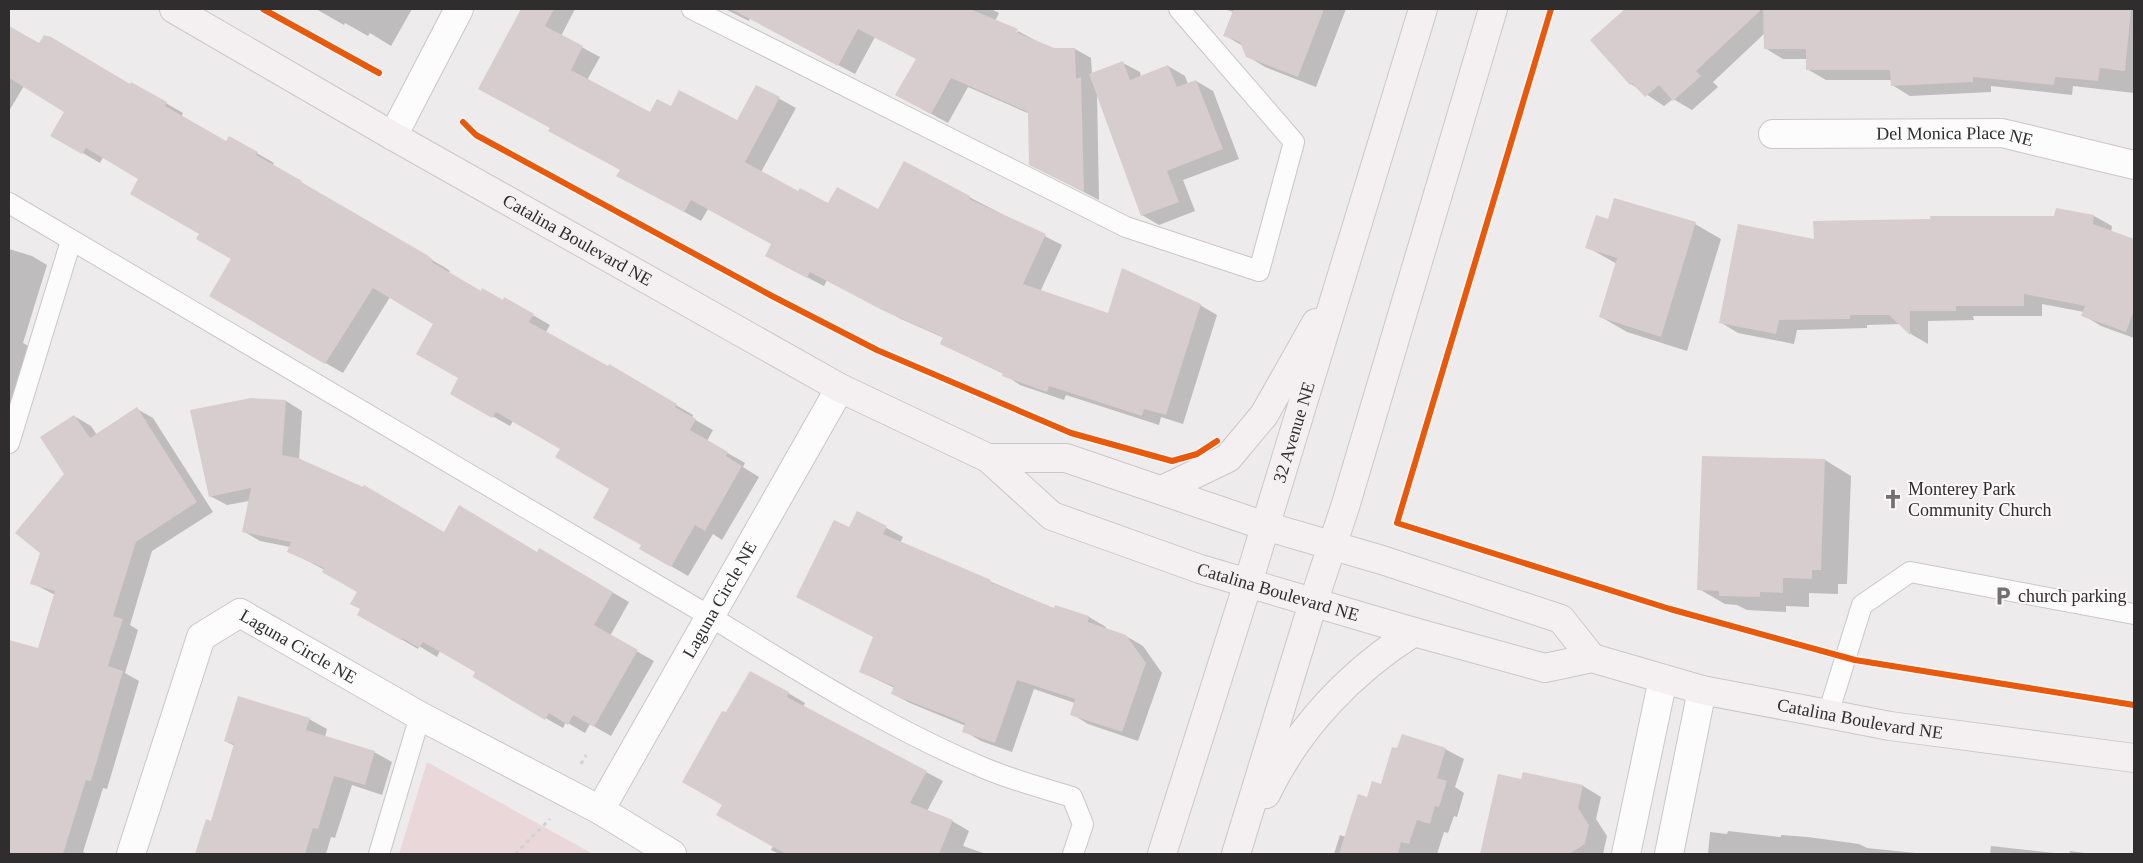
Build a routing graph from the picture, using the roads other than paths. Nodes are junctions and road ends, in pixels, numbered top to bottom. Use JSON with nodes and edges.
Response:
{"nodes":[{"id":1,"x":174,"y":9,"type":"edge"},
{"id":2,"x":459,"y":9,"type":"edge"},
{"id":3,"x":692,"y":9,"type":"edge"},
{"id":4,"x":1179,"y":9,"type":"edge"},
{"id":5,"x":1423,"y":9,"type":"edge"},
{"id":6,"x":1494,"y":9,"type":"edge"},
{"id":7,"x":1773,"y":134,"type":"dead end"},
{"id":8,"x":393,"y":136,"type":"junction"},
{"id":9,"x":2134,"y":165,"type":"edge"},
{"id":10,"x":9,"y":203,"type":"edge"},
{"id":11,"x":71,"y":241,"type":"junction"},
{"id":12,"x":1342,"y":278,"type":"junction"},
{"id":13,"x":840,"y":388,"type":"junction"},
{"id":14,"x":9,"y":443,"type":"edge"},
{"id":15,"x":988,"y":458,"type":"junction"},
{"id":16,"x":1162,"y":490,"type":"junction"},
{"id":17,"x":1265,"y":526,"type":"junction"},
{"id":18,"x":1332,"y":546,"type":"junction"},
{"id":19,"x":1248,"y":583,"type":"junction"},
{"id":20,"x":1313,"y":603,"type":"junction"},
{"id":21,"x":2134,"y":614,"type":"edge"},
{"id":22,"x":711,"y":617,"type":"junction"},
{"id":23,"x":1414,"y":632,"type":"junction"},
{"id":24,"x":1592,"y":658,"type":"junction"},
{"id":25,"x":1663,"y":679,"type":"junction"},
{"id":26,"x":1702,"y":690,"type":"junction"},
{"id":27,"x":1828,"y":714,"type":"junction"},
{"id":28,"x":420,"y":716,"type":"junction"},
{"id":29,"x":2134,"y":758,"type":"edge"},
{"id":30,"x":600,"y":810,"type":"junction"},
{"id":31,"x":131,"y":854,"type":"edge"},
{"id":32,"x":379,"y":854,"type":"edge"},
{"id":33,"x":672,"y":854,"type":"edge"},
{"id":34,"x":1073,"y":854,"type":"edge"},
{"id":35,"x":1162,"y":854,"type":"edge"},
{"id":36,"x":1237,"y":854,"type":"edge"},
{"id":37,"x":1626,"y":854,"type":"edge"},
{"id":38,"x":1669,"y":854,"type":"edge"}],
"edges":[{"from":1,"to":8,"type":"street","name":"Catalina Boulevard NE"},
{"from":2,"to":8,"type":"street"},
{"from":3,"to":4,"type":"lane"},
{"from":5,"to":12,"type":"street","name":"32 Avenue NE"},
{"from":6,"to":18,"type":"street"},
{"from":7,"to":9,"type":"street","name":"Del Monica Place NE"},
{"from":8,"to":13,"type":"street","name":"Catalina Boulevard NE"},
{"from":10,"to":11,"type":"lane"},
{"from":11,"to":14,"type":"lane"},
{"from":11,"to":22,"type":"lane"},
{"from":12,"to":16,"type":"street"},
{"from":12,"to":17,"type":"street","name":"32 Avenue NE"},
{"from":13,"to":15,"type":"street","name":"Catalina Boulevard NE"},
{"from":13,"to":22,"type":"street","name":"Laguna Circle NE"},
{"from":15,"to":16,"type":"street","name":"Catalina Boulevard NE"},
{"from":15,"to":19,"type":"street","name":"Catalina Boulevard NE"},
{"from":16,"to":17,"type":"street","name":"Catalina Boulevard NE"},
{"from":17,"to":18,"type":"street","name":"Catalina Boulevard NE"},
{"from":17,"to":19,"type":"street","name":"32 Avenue NE"},
{"from":18,"to":20,"type":"street"},
{"from":18,"to":24,"type":"street","name":"Catalina Boulevard NE"},
{"from":19,"to":20,"type":"street","name":"Catalina Boulevard NE"},
{"from":19,"to":35,"type":"street","name":"32 Avenue NE"},
{"from":20,"to":23,"type":"street","name":"Catalina Boulevard NE"},
{"from":20,"to":36,"type":"street"},
{"from":21,"to":27,"type":"lane"},
{"from":22,"to":30,"type":"street","name":"Laguna Circle NE"},
{"from":22,"to":34,"type":"lane"},
{"from":23,"to":24,"type":"street","name":"Catalina Boulevard NE"},
{"from":23,"to":36,"type":"street"},
{"from":24,"to":25,"type":"street","name":"Catalina Boulevard NE"},
{"from":25,"to":26,"type":"street","name":"Catalina Boulevard NE"},
{"from":25,"to":37,"type":"street"},
{"from":26,"to":27,"type":"street","name":"Catalina Boulevard NE"},
{"from":26,"to":38,"type":"street"},
{"from":27,"to":29,"type":"street","name":"Catalina Boulevard NE"},
{"from":28,"to":30,"type":"street","name":"Laguna Circle NE"},
{"from":28,"to":31,"type":"street","name":"Laguna Circle NE"},
{"from":28,"to":32,"type":"lane"},
{"from":30,"to":33,"type":"street","name":"Laguna Circle NE"}]}
